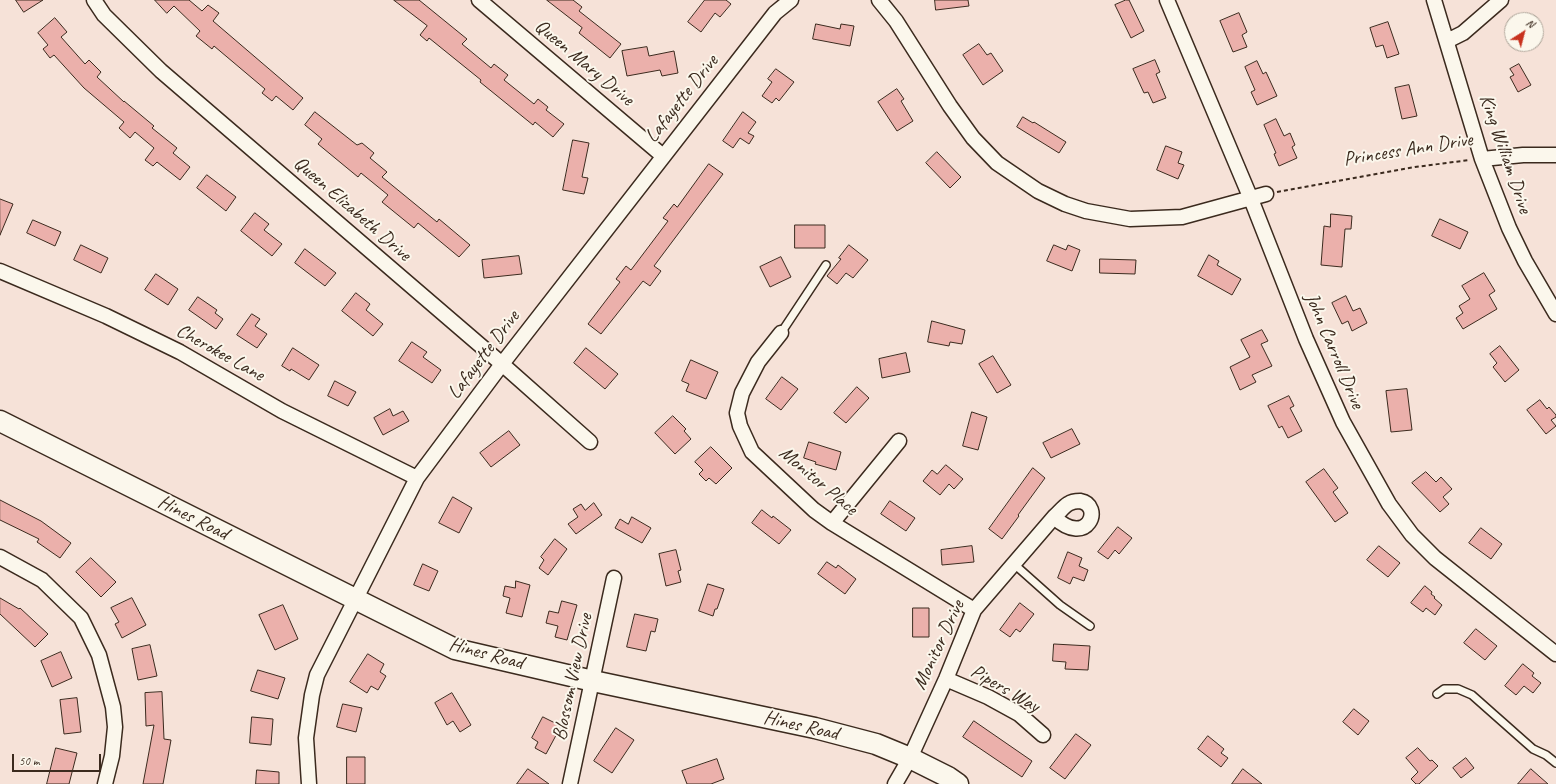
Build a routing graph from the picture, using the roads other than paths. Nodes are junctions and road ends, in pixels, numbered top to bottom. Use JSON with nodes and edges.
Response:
{"nodes":[{"id":1,"x":94,"y":0,"type":"edge"},
{"id":2,"x":479,"y":0,"type":"edge"},
{"id":3,"x":791,"y":0,"type":"edge"},
{"id":4,"x":879,"y":0,"type":"edge"},
{"id":5,"x":1167,"y":0,"type":"edge"},
{"id":6,"x":1434,"y":0,"type":"edge"},
{"id":7,"x":1501,"y":0,"type":"edge"},
{"id":8,"x":1447,"y":40,"type":"junction"},
{"id":9,"x":1556,"y":155,"type":"edge"},
{"id":10,"x":662,"y":156,"type":"junction"},
{"id":11,"x":1482,"y":159,"type":"junction"},
{"id":12,"x":1266,"y":194,"type":"road end"},
{"id":13,"x":1251,"y":199,"type":"junction"},
{"id":14,"x":826,"y":265,"type":"dead end"},
{"id":15,"x":0,"y":271,"type":"edge"},
{"id":16,"x":1556,"y":314,"type":"edge"},
{"id":17,"x":781,"y":333,"type":"joint"},
{"id":18,"x":502,"y":364,"type":"junction"},
{"id":19,"x":0,"y":421,"type":"edge"},
{"id":20,"x":899,"y":441,"type":"dead end"},
{"id":21,"x":590,"y":442,"type":"dead end"},
{"id":22,"x":417,"y":478,"type":"junction"},
{"id":23,"x":1054,"y":517,"type":"dead end"},
{"id":24,"x":832,"y":523,"type":"junction"},
{"id":25,"x":0,"y":557,"type":"edge"},
{"id":26,"x":1014,"y":564,"type":"junction"},
{"id":27,"x":614,"y":578,"type":"dead end"},
{"id":28,"x":356,"y":600,"type":"junction"},
{"id":29,"x":974,"y":610,"type":"junction"},
{"id":30,"x":1090,"y":626,"type":"dead end"},
{"id":31,"x":1556,"y":654,"type":"edge"},
{"id":32,"x":946,"y":679,"type":"junction"},
{"id":33,"x":593,"y":681,"type":"junction"},
{"id":34,"x":1438,"y":694,"type":"dead end"},
{"id":35,"x":1043,"y":735,"type":"dead end"},
{"id":36,"x":910,"y":758,"type":"junction"},
{"id":37,"x":1556,"y":763,"type":"edge"},
{"id":38,"x":105,"y":784,"type":"edge"},
{"id":39,"x":309,"y":784,"type":"edge"},
{"id":40,"x":570,"y":784,"type":"edge"},
{"id":41,"x":896,"y":784,"type":"edge"},
{"id":42,"x":958,"y":784,"type":"edge"}],
"edges":[{"from":1,"to":18,"type":"street","name":"Queen Elizabeth Drive"},
{"from":2,"to":10,"type":"street","name":"Queen Mary Drive"},
{"from":3,"to":10,"type":"street","name":"Lafayette Drive"},
{"from":4,"to":13,"type":"street"},
{"from":5,"to":13,"type":"street","name":"John Carroll Drive"},
{"from":6,"to":8,"type":"street","name":"King William Drive"},
{"from":7,"to":8,"type":"street"},
{"from":8,"to":11,"type":"street","name":"King William Drive"},
{"from":9,"to":11,"type":"street","name":"Princess Ann Drive"},
{"from":10,"to":18,"type":"street","name":"Lafayette Drive"},
{"from":11,"to":16,"type":"street","name":"King William Drive"},
{"from":12,"to":13,"type":"street"},
{"from":13,"to":31,"type":"street","name":"John Carroll Drive"},
{"from":14,"to":17,"type":"lane"},
{"from":15,"to":22,"type":"street","name":"Cherokee Lane"},
{"from":17,"to":24,"type":"street","name":"Monitor Place"},
{"from":18,"to":21,"type":"street","name":"Queen Elizabeth Drive"},
{"from":18,"to":22,"type":"street","name":"Lafayette Drive"},
{"from":19,"to":28,"type":"street","name":"Hines Road"},
{"from":20,"to":24,"type":"street"},
{"from":22,"to":28,"type":"street","name":"Lafayette Drive"},
{"from":23,"to":26,"type":"street","name":"Monitor Drive"},
{"from":24,"to":29,"type":"street","name":"Monitor Place"},
{"from":25,"to":38,"type":"street"},
{"from":26,"to":29,"type":"street","name":"Monitor Drive"},
{"from":26,"to":30,"type":"lane"},
{"from":27,"to":33,"type":"street","name":"Blossom View Drive"},
{"from":28,"to":33,"type":"street","name":"Hines Road"},
{"from":28,"to":39,"type":"street","name":"Lafayette Drive"},
{"from":29,"to":32,"type":"street","name":"Monitor Drive"},
{"from":32,"to":35,"type":"street","name":"Pipers Way"},
{"from":32,"to":36,"type":"street","name":"Monitor Drive"},
{"from":33,"to":36,"type":"street","name":"Hines Road"},
{"from":33,"to":40,"type":"street","name":"Blossom View Drive"},
{"from":34,"to":37,"type":"lane"},
{"from":36,"to":41,"type":"street","name":"Monitor Drive"},
{"from":36,"to":42,"type":"street","name":"Hines Road"}]}
